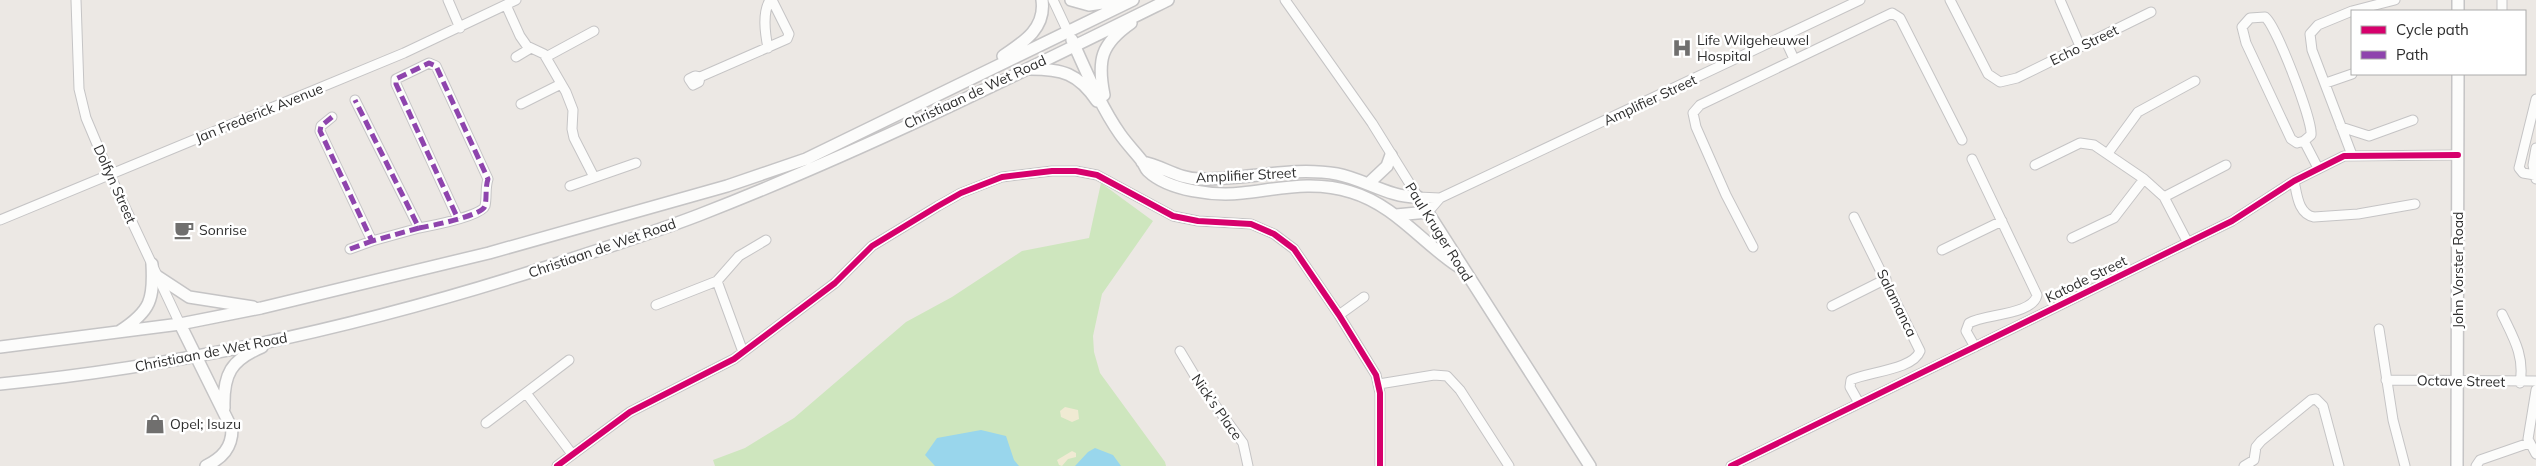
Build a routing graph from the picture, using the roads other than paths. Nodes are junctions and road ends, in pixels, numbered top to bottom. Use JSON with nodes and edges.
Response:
{"nodes":[{"id":1,"x":76,"y":0,"type":"edge"},
{"id":2,"x":448,"y":0,"type":"edge"},
{"id":3,"x":516,"y":0,"type":"edge"},
{"id":4,"x":771,"y":0,"type":"edge"},
{"id":5,"x":1042,"y":0,"type":"edge"},
{"id":6,"x":1052,"y":0,"type":"edge"},
{"id":7,"x":1070,"y":0,"type":"edge"},
{"id":8,"x":1122,"y":0,"type":"edge"},
{"id":9,"x":1133,"y":0,"type":"edge"},
{"id":10,"x":1168,"y":0,"type":"edge"},
{"id":11,"x":1285,"y":0,"type":"edge"},
{"id":12,"x":1860,"y":0,"type":"edge"},
{"id":13,"x":1950,"y":0,"type":"edge"},
{"id":14,"x":2060,"y":0,"type":"edge"},
{"id":15,"x":2395,"y":0,"type":"edge"},
{"id":16,"x":506,"y":5,"type":"junction"},
{"id":17,"x":1150,"y":9,"type":"junction"},
{"id":18,"x":2356,"y":10,"type":"edge"},
{"id":19,"x":2351,"y":11,"type":"edge"},
{"id":20,"x":2151,"y":12,"type":"dead end"},
{"id":21,"x":460,"y":28,"type":"junction"},
{"id":22,"x":594,"y":31,"type":"dead end"},
{"id":23,"x":1068,"y":32,"type":"junction"},
{"id":24,"x":1784,"y":37,"type":"junction"},
{"id":25,"x":1074,"y":45,"type":"junction"},
{"id":26,"x":2080,"y":46,"type":"junction"},
{"id":27,"x":531,"y":48,"type":"junction"},
{"id":28,"x":768,"y":48,"type":"junction"},
{"id":29,"x":516,"y":57,"type":"dead end"},
{"id":30,"x":546,"y":57,"type":"junction"},
{"id":31,"x":1794,"y":59,"type":"junction"},
{"id":32,"x":1027,"y":69,"type":"junction"},
{"id":33,"x":2351,"y":74,"type":"edge"},
{"id":34,"x":2458,"y":75,"type":"edge"},
{"id":35,"x":700,"y":77,"type":"dead end"},
{"id":36,"x":966,"y":80,"type":"junction"},
{"id":37,"x":2194,"y":81,"type":"dead end"},
{"id":38,"x":2326,"y":83,"type":"junction"},
{"id":39,"x":561,"y":84,"type":"junction"},
{"id":40,"x":2536,"y":99,"type":"edge"},
{"id":41,"x":355,"y":100,"type":"dead end"},
{"id":42,"x":521,"y":104,"type":"dead end"},
{"id":43,"x":1107,"y":111,"type":"junction"},
{"id":44,"x":332,"y":117,"type":"dead end"},
{"id":45,"x":2413,"y":120,"type":"dead end"},
{"id":46,"x":2341,"y":127,"type":"junction"},
{"id":47,"x":1119,"y":133,"type":"junction"},
{"id":48,"x":1962,"y":140,"type":"dead end"},
{"id":49,"x":2304,"y":141,"type":"junction"},
{"id":50,"x":2536,"y":148,"type":"edge"},
{"id":51,"x":2108,"y":153,"type":"junction"},
{"id":52,"x":1391,"y":155,"type":"junction"},
{"id":53,"x":2352,"y":155,"type":"junction"},
{"id":54,"x":2458,"y":155,"type":"junction"},
{"id":55,"x":1972,"y":159,"type":"dead end"},
{"id":56,"x":1142,"y":162,"type":"junction"},
{"id":57,"x":636,"y":163,"type":"dead end"},
{"id":58,"x":2034,"y":165,"type":"dead end"},
{"id":59,"x":2226,"y":165,"type":"dead end"},
{"id":60,"x":2318,"y":168,"type":"junction"},
{"id":61,"x":110,"y":175,"type":"junction"},
{"id":62,"x":594,"y":177,"type":"junction"},
{"id":63,"x":2535,"y":177,"type":"edge"},
{"id":64,"x":2144,"y":179,"type":"junction"},
{"id":65,"x":2294,"y":181,"type":"junction"},
{"id":66,"x":1369,"y":183,"type":"junction"},
{"id":67,"x":570,"y":186,"type":"dead end"},
{"id":68,"x":1418,"y":197,"type":"junction"},
{"id":69,"x":2164,"y":197,"type":"junction"},
{"id":70,"x":1440,"y":198,"type":"junction"},
{"id":71,"x":2415,"y":204,"type":"dead end"},
{"id":72,"x":1428,"y":212,"type":"junction"},
{"id":73,"x":1396,"y":216,"type":"junction"},
{"id":74,"x":1854,"y":217,"type":"dead end"},
{"id":75,"x":458,"y":219,"type":"junction"},
{"id":76,"x":0,"y":220,"type":"edge"},
{"id":77,"x":2002,"y":221,"type":"junction"},
{"id":78,"x":419,"y":228,"type":"junction"},
{"id":79,"x":2072,"y":238,"type":"dead end"},
{"id":80,"x":766,"y":240,"type":"dead end"},
{"id":81,"x":372,"y":241,"type":"junction"},
{"id":82,"x":2188,"y":242,"type":"junction"},
{"id":83,"x":1753,"y":247,"type":"dead end"},
{"id":84,"x":350,"y":249,"type":"dead end"},
{"id":85,"x":1942,"y":250,"type":"dead end"},
{"id":86,"x":152,"y":264,"type":"junction"},
{"id":87,"x":1463,"y":269,"type":"junction"},
{"id":88,"x":158,"y":276,"type":"junction"},
{"id":89,"x":1886,"y":279,"type":"junction"},
{"id":90,"x":717,"y":282,"type":"junction"},
{"id":91,"x":1364,"y":297,"type":"dead end"},
{"id":92,"x":656,"y":306,"type":"dead end"},
{"id":93,"x":1832,"y":306,"type":"dead end"},
{"id":94,"x":262,"y":308,"type":"junction"},
{"id":95,"x":2502,"y":314,"type":"dead end"},
{"id":96,"x":1339,"y":315,"type":"junction"},
{"id":97,"x":180,"y":324,"type":"junction"},
{"id":98,"x":2380,"y":329,"type":"dead end"},
{"id":99,"x":117,"y":334,"type":"junction"},
{"id":100,"x":284,"y":338,"type":"junction"},
{"id":101,"x":0,"y":347,"type":"edge"},
{"id":102,"x":1975,"y":347,"type":"junction"},
{"id":103,"x":1180,"y":351,"type":"dead end"},
{"id":104,"x":743,"y":352,"type":"junction"},
{"id":105,"x":197,"y":356,"type":"junction"},
{"id":106,"x":569,"y":360,"type":"dead end"},
{"id":107,"x":2386,"y":380,"type":"junction"},
{"id":108,"x":2458,"y":381,"type":"junction"},
{"id":109,"x":2536,"y":381,"type":"edge"},
{"id":110,"x":2520,"y":383,"type":"junction"},
{"id":111,"x":0,"y":384,"type":"edge"},
{"id":112,"x":1379,"y":384,"type":"junction"},
{"id":113,"x":2536,"y":390,"type":"edge"},
{"id":114,"x":526,"y":393,"type":"junction"},
{"id":115,"x":1859,"y":404,"type":"junction"},
{"id":116,"x":2536,"y":404,"type":"edge"},
{"id":117,"x":225,"y":412,"type":"junction"},
{"id":118,"x":486,"y":423,"type":"dead end"},
{"id":119,"x":2529,"y":443,"type":"junction"},
{"id":120,"x":572,"y":454,"type":"junction"},
{"id":121,"x":2536,"y":454,"type":"edge"},
{"id":122,"x":2254,"y":460,"type":"junction"},
{"id":123,"x":206,"y":466,"type":"edge"},
{"id":124,"x":557,"y":466,"type":"edge"},
{"id":125,"x":1248,"y":466,"type":"edge"},
{"id":126,"x":1380,"y":466,"type":"edge"},
{"id":127,"x":1509,"y":466,"type":"edge"},
{"id":128,"x":1590,"y":466,"type":"edge"},
{"id":129,"x":1731,"y":466,"type":"edge"},
{"id":130,"x":2244,"y":466,"type":"edge"},
{"id":131,"x":2263,"y":466,"type":"edge"},
{"id":132,"x":2339,"y":466,"type":"edge"},
{"id":133,"x":2405,"y":466,"type":"edge"},
{"id":134,"x":2458,"y":466,"type":"edge"},
{"id":135,"x":2476,"y":466,"type":"edge"}],
"edges":[{"from":1,"to":61,"type":"street","name":"Dolfyn Street"},
{"from":2,"to":21,"type":"street"},
{"from":3,"to":16,"type":"street","name":"Jan Frederick Avenue"},
{"from":4,"to":28,"type":"street"},
{"from":4,"to":28,"type":"street"},
{"from":5,"to":36,"type":"main road"},
{"from":6,"to":23,"type":"street"},
{"from":7,"to":8,"type":"main road"},
{"from":9,"to":23,"type":"main road","name":"Christiaan de Wet Road"},
{"from":10,"to":17,"type":"main road","name":"Christiaan de Wet Road"},
{"from":11,"to":52,"type":"street","name":"Paul Kruger Road"},
{"from":12,"to":24,"type":"street","name":"Amplifier Street"},
{"from":13,"to":26,"type":"street","name":"Echo Street"},
{"from":14,"to":26,"type":"street"},
{"from":15,"to":18,"type":"street"},
{"from":16,"to":21,"type":"street","name":"Jan Frederick Avenue"},
{"from":16,"to":27,"type":"street"},
{"from":17,"to":25,"type":"main road","name":"Christiaan de Wet Road"},
{"from":17,"to":43,"type":"main road"},
{"from":19,"to":38,"type":"street"},
{"from":20,"to":26,"type":"street","name":"Echo Street"},
{"from":21,"to":61,"type":"street","name":"Jan Frederick Avenue"},
{"from":22,"to":30,"type":"street"},
{"from":23,"to":25,"type":"main road","name":"Amplifier Street"},
{"from":23,"to":36,"type":"main road","name":"Christiaan de Wet Road"},
{"from":24,"to":31,"type":"street"},
{"from":24,"to":70,"type":"street","name":"Amplifier Street"},
{"from":25,"to":32,"type":"main road","name":"Christiaan de Wet Road"},
{"from":25,"to":43,"type":"main road","name":"Amplifier Street"},
{"from":27,"to":29,"type":"street"},
{"from":27,"to":30,"type":"street"},
{"from":28,"to":35,"type":"street"},
{"from":30,"to":39,"type":"street"},
{"from":31,"to":48,"type":"street"},
{"from":31,"to":83,"type":"street"},
{"from":32,"to":47,"type":"main road"},
{"from":32,"to":100,"type":"main road","name":"Christiaan de Wet Road"},
{"from":33,"to":38,"type":"street"},
{"from":34,"to":54,"type":"main road","name":"John Vorster Road"},
{"from":36,"to":94,"type":"main road","name":"Christiaan de Wet Road"},
{"from":37,"to":51,"type":"street"},
{"from":38,"to":46,"type":"street"},
{"from":39,"to":42,"type":"street"},
{"from":39,"to":62,"type":"street"},
{"from":40,"to":63,"type":"street"},
{"from":41,"to":78,"type":"street"},
{"from":43,"to":47,"type":"main road","name":"Amplifier Street"},
{"from":44,"to":81,"type":"street"},
{"from":45,"to":46,"type":"street"},
{"from":46,"to":53,"type":"street"},
{"from":47,"to":56,"type":"main road","name":"Amplifier Street"},
{"from":49,"to":49,"type":"street"},
{"from":49,"to":60,"type":"street"},
{"from":50,"to":63,"type":"street"},
{"from":51,"to":58,"type":"street"},
{"from":51,"to":64,"type":"street"},
{"from":52,"to":66,"type":"main road"},
{"from":52,"to":68,"type":"street","name":"Paul Kruger Road"},
{"from":53,"to":54,"type":"street","name":"Katode Street"},
{"from":53,"to":60,"type":"street","name":"Katode Street"},
{"from":54,"to":108,"type":"main road","name":"John Vorster Road"},
{"from":55,"to":77,"type":"street"},
{"from":56,"to":66,"type":"main road","name":"Amplifier Street"},
{"from":56,"to":73,"type":"main road","name":"Amplifier Street"},
{"from":57,"to":62,"type":"street"},
{"from":59,"to":69,"type":"street"},
{"from":60,"to":65,"type":"street","name":"Katode Street"},
{"from":61,"to":76,"type":"street","name":"Jan Frederick Avenue"},
{"from":61,"to":86,"type":"street","name":"Dolfyn Street"},
{"from":62,"to":67,"type":"street"},
{"from":64,"to":69,"type":"street"},
{"from":64,"to":79,"type":"street"},
{"from":65,"to":71,"type":"street"},
{"from":65,"to":82,"type":"street","name":"Katode Street"},
{"from":66,"to":68,"type":"main road","name":"Amplifier Street"},
{"from":68,"to":70,"type":"street","name":"Amplifier Street"},
{"from":68,"to":72,"type":"main road","name":"Paul Kruger Road"},
{"from":69,"to":82,"type":"street"},
{"from":70,"to":72,"type":"street","name":"Amplifier Street"},
{"from":72,"to":73,"type":"main road"},
{"from":72,"to":87,"type":"main road","name":"Paul Kruger Road"},
{"from":73,"to":87,"type":"main road","name":"Amplifier Street"},
{"from":74,"to":89,"type":"street","name":"Salamanca"},
{"from":75,"to":75,"type":"street"},
{"from":75,"to":78,"type":"street"},
{"from":77,"to":85,"type":"street"},
{"from":77,"to":102,"type":"street"},
{"from":78,"to":81,"type":"street"},
{"from":80,"to":90,"type":"street"},
{"from":81,"to":84,"type":"street"},
{"from":82,"to":102,"type":"street","name":"Katode Street"},
{"from":86,"to":88,"type":"street","name":"Dolfyn Street"},
{"from":86,"to":99,"type":"main road"},
{"from":87,"to":128,"type":"main road","name":"Paul Kruger Road"},
{"from":88,"to":94,"type":"main road"},
{"from":88,"to":97,"type":"street","name":"Dolfyn Street"},
{"from":89,"to":93,"type":"street"},
{"from":89,"to":115,"type":"street","name":"Salamanca"},
{"from":90,"to":92,"type":"street"},
{"from":90,"to":104,"type":"street"},
{"from":91,"to":96,"type":"street"},
{"from":94,"to":97,"type":"main road","name":"Christiaan de Wet Road"},
{"from":95,"to":110,"type":"street"},
{"from":96,"to":104,"type":"street"},
{"from":96,"to":112,"type":"street"},
{"from":97,"to":99,"type":"main road","name":"Christiaan de Wet Road"},
{"from":97,"to":105,"type":"main road","name":"Dolfyn Street"},
{"from":98,"to":107,"type":"street"},
{"from":99,"to":101,"type":"main road","name":"Christiaan de Wet Road"},
{"from":100,"to":105,"type":"main road","name":"Christiaan de Wet Road"},
{"from":100,"to":117,"type":"main road"},
{"from":102,"to":115,"type":"street","name":"Katode Street"},
{"from":103,"to":125,"type":"street","name":"Nick’s Place"},
{"from":104,"to":120,"type":"street"},
{"from":105,"to":111,"type":"main road","name":"Christiaan de Wet Road"},
{"from":105,"to":117,"type":"main road","name":"Dolfyn Street"},
{"from":106,"to":114,"type":"street"},
{"from":107,"to":108,"type":"street","name":"Octave Street"},
{"from":107,"to":133,"type":"street"},
{"from":108,"to":110,"type":"street","name":"Octave Street"},
{"from":108,"to":134,"type":"main road","name":"John Vorster Road"},
{"from":109,"to":110,"type":"street","name":"Octave Street"},
{"from":112,"to":126,"type":"street"},
{"from":112,"to":127,"type":"street"},
{"from":113,"to":116,"type":"street"},
{"from":114,"to":118,"type":"street"},
{"from":114,"to":120,"type":"street"},
{"from":115,"to":129,"type":"street","name":"Katode Street"},
{"from":116,"to":119,"type":"street"},
{"from":117,"to":123,"type":"main road"},
{"from":119,"to":121,"type":"street"},
{"from":119,"to":135,"type":"street"},
{"from":120,"to":124,"type":"street"},
{"from":122,"to":130,"type":"street"},
{"from":122,"to":131,"type":"street"},
{"from":122,"to":132,"type":"street"}]}
